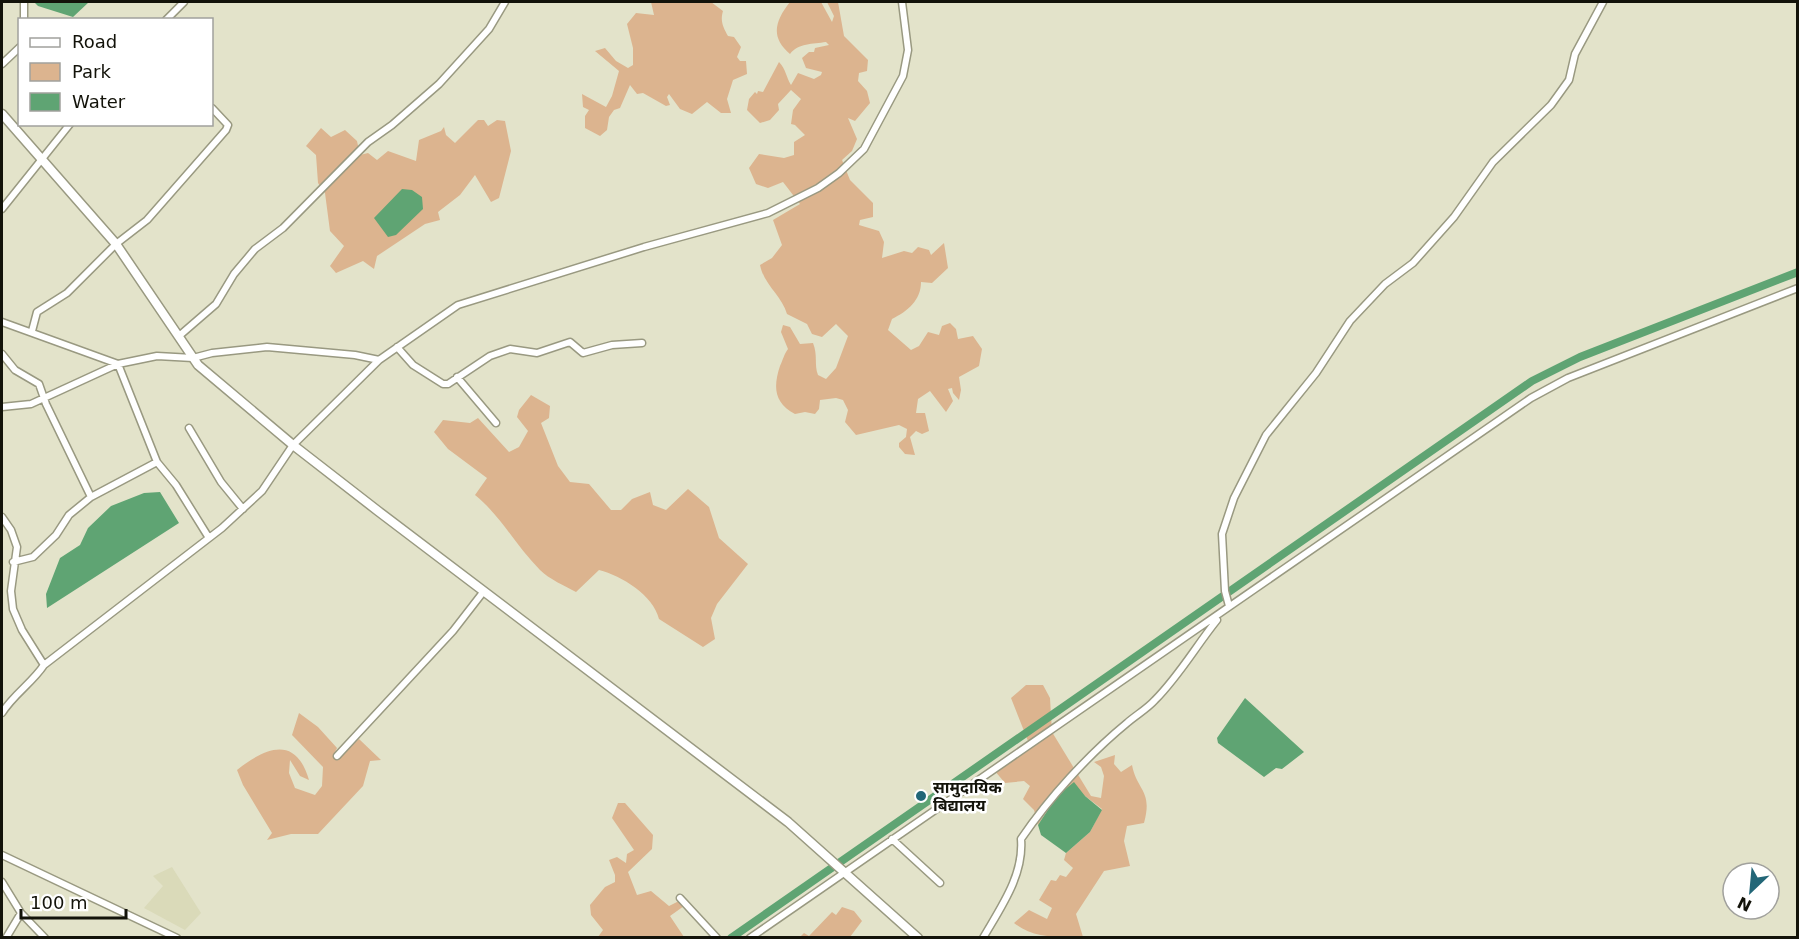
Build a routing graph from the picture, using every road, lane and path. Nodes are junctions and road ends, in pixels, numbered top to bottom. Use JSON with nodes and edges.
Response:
{"nodes":[{"id":1,"x":24,"y":2,"type":"edge"},
{"id":2,"x":184,"y":2,"type":"edge"},
{"id":3,"x":505,"y":2,"type":"edge"},
{"id":4,"x":902,"y":2,"type":"edge"},
{"id":5,"x":1604,"y":2,"type":"edge"},
{"id":6,"x":24,"y":18,"type":"edge"},
{"id":7,"x":168,"y":18,"type":"edge"},
{"id":8,"x":18,"y":49,"type":"edge"},
{"id":9,"x":2,"y":64,"type":"edge"},
{"id":10,"x":213,"y":109,"type":"edge"},
{"id":11,"x":2,"y":114,"type":"edge"},
{"id":12,"x":69,"y":126,"type":"edge"},
{"id":13,"x":44,"y":159,"type":"junction"},
{"id":14,"x":2,"y":209,"type":"edge"},
{"id":15,"x":117,"y":244,"type":"junction"},
{"id":16,"x":1797,"y":288,"type":"edge"},
{"id":17,"x":2,"y":322,"type":"edge"},
{"id":18,"x":32,"y":331,"type":"junction"},
{"id":19,"x":179,"y":336,"type":"junction"},
{"id":20,"x":642,"y":343,"type":"dead end"},
{"id":21,"x":397,"y":347,"type":"junction"},
{"id":22,"x":2,"y":354,"type":"edge"},
{"id":23,"x":193,"y":358,"type":"junction"},
{"id":24,"x":379,"y":360,"type":"junction"},
{"id":25,"x":118,"y":364,"type":"junction"},
{"id":26,"x":457,"y":377,"type":"junction"},
{"id":27,"x":45,"y":397,"type":"junction"},
{"id":28,"x":2,"y":407,"type":"edge"},
{"id":29,"x":496,"y":423,"type":"dead end"},
{"id":30,"x":189,"y":428,"type":"dead end"},
{"id":31,"x":293,"y":445,"type":"junction"},
{"id":32,"x":156,"y":462,"type":"junction"},
{"id":33,"x":91,"y":497,"type":"junction"},
{"id":34,"x":243,"y":509,"type":"junction"},
{"id":35,"x":2,"y":517,"type":"edge"},
{"id":36,"x":209,"y":538,"type":"junction"},
{"id":37,"x":14,"y":562,"type":"junction"},
{"id":38,"x":484,"y":591,"type":"junction"},
{"id":39,"x":1228,"y":603,"type":"junction"},
{"id":40,"x":1222,"y":614,"type":"junction"},
{"id":41,"x":44,"y":665,"type":"junction"},
{"id":42,"x":2,"y":713,"type":"edge"},
{"id":43,"x":338,"y":756,"type":"dead end"},
{"id":44,"x":892,"y":839,"type":"junction"},
{"id":45,"x":2,"y":855,"type":"edge"},
{"id":46,"x":842,"y":871,"type":"junction"},
{"id":47,"x":2,"y":882,"type":"edge"},
{"id":48,"x":940,"y":883,"type":"dead end"},
{"id":49,"x":680,"y":898,"type":"dead end"},
{"id":50,"x":21,"y":913,"type":"junction"},
{"id":51,"x":6,"y":938,"type":"edge"},
{"id":52,"x":45,"y":938,"type":"edge"},
{"id":53,"x":177,"y":938,"type":"edge"},
{"id":54,"x":717,"y":938,"type":"edge"},
{"id":55,"x":750,"y":938,"type":"edge"},
{"id":56,"x":918,"y":938,"type":"edge"},
{"id":57,"x":983,"y":938,"type":"edge"}],
"edges":[{"from":1,"to":6,"type":"street"},
{"from":2,"to":7,"type":"street"},
{"from":3,"to":19,"type":"street"},
{"from":4,"to":21,"type":"street"},
{"from":5,"to":39,"type":"street"},
{"from":8,"to":9,"type":"street"},
{"from":10,"to":15,"type":"street"},
{"from":11,"to":13,"type":"main road"},
{"from":12,"to":13,"type":"street"},
{"from":13,"to":14,"type":"street"},
{"from":13,"to":15,"type":"main road"},
{"from":15,"to":18,"type":"street"},
{"from":15,"to":19,"type":"main road"},
{"from":16,"to":39,"type":"street"},
{"from":17,"to":18,"type":"street"},
{"from":18,"to":25,"type":"street"},
{"from":19,"to":23,"type":"main road"},
{"from":20,"to":26,"type":"street"},
{"from":21,"to":24,"type":"street"},
{"from":21,"to":26,"type":"street"},
{"from":22,"to":27,"type":"street"},
{"from":23,"to":24,"type":"street"},
{"from":23,"to":25,"type":"street"},
{"from":23,"to":31,"type":"main road"},
{"from":24,"to":31,"type":"street"},
{"from":25,"to":27,"type":"street"},
{"from":25,"to":32,"type":"street"},
{"from":26,"to":29,"type":"street"},
{"from":27,"to":28,"type":"street"},
{"from":27,"to":33,"type":"street"},
{"from":30,"to":34,"type":"street"},
{"from":31,"to":34,"type":"street"},
{"from":31,"to":38,"type":"main road"},
{"from":32,"to":33,"type":"street"},
{"from":32,"to":36,"type":"street"},
{"from":33,"to":37,"type":"street"},
{"from":34,"to":36,"type":"street"},
{"from":35,"to":37,"type":"street"},
{"from":36,"to":41,"type":"street"},
{"from":37,"to":41,"type":"street"},
{"from":38,"to":43,"type":"street"},
{"from":38,"to":46,"type":"main road"},
{"from":39,"to":40,"type":"street"},
{"from":40,"to":44,"type":"street"},
{"from":40,"to":57,"type":"street"},
{"from":41,"to":42,"type":"street"},
{"from":44,"to":46,"type":"street"},
{"from":44,"to":48,"type":"street"},
{"from":45,"to":53,"type":"street"},
{"from":46,"to":55,"type":"street"},
{"from":46,"to":56,"type":"main road"},
{"from":47,"to":50,"type":"street"},
{"from":49,"to":54,"type":"street"},
{"from":50,"to":51,"type":"street"},
{"from":50,"to":52,"type":"street"}]}
